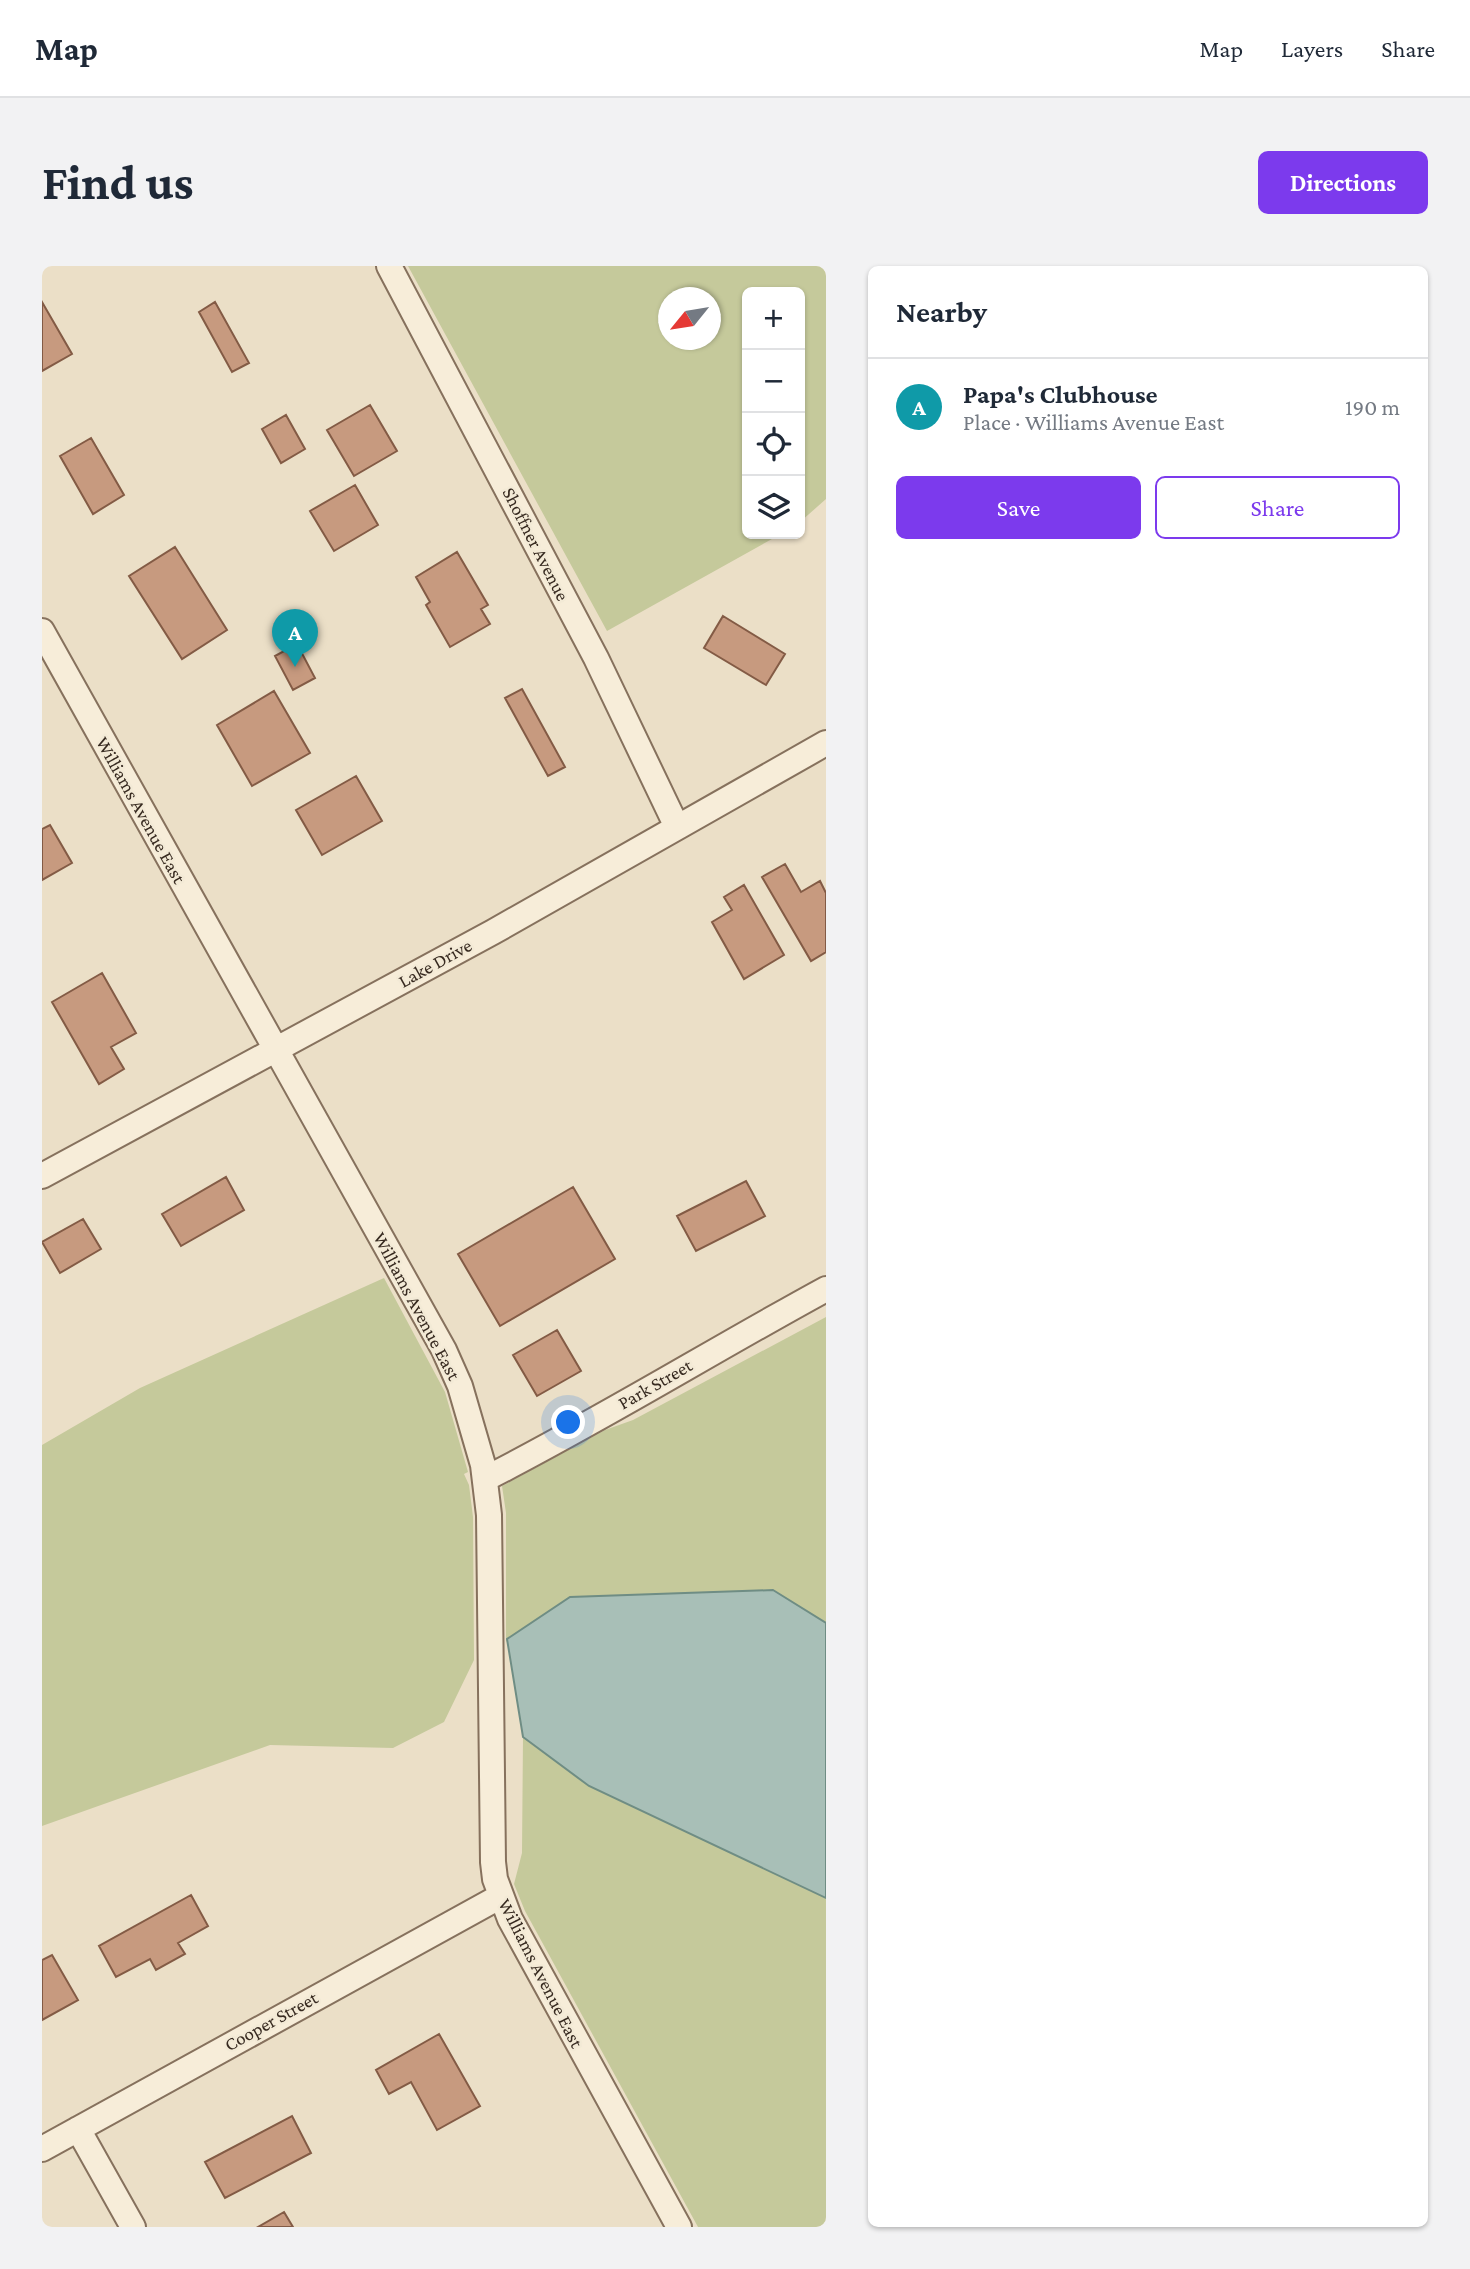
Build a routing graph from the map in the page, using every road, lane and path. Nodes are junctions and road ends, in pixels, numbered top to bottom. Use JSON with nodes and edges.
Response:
{"nodes":[{"id":1,"x":389,"y":266,"type":"edge"},
{"id":2,"x":42,"y":631,"type":"edge"},
{"id":3,"x":826,"y":743,"type":"edge"},
{"id":4,"x":676,"y":825,"type":"junction"},
{"id":5,"x":275,"y":1051,"type":"junction"},
{"id":6,"x":42,"y":1176,"type":"edge"},
{"id":7,"x":826,"y":1289,"type":"edge"},
{"id":8,"x":485,"y":1479,"type":"junction"},
{"id":9,"x":501,"y":1896,"type":"junction"},
{"id":10,"x":78,"y":2129,"type":"junction"},
{"id":11,"x":42,"y":2149,"type":"edge"},
{"id":12,"x":133,"y":2227,"type":"edge"},
{"id":13,"x":679,"y":2227,"type":"edge"}],
"edges":[{"from":1,"to":4,"type":"street","name":"Shoffner Avenue"},
{"from":2,"to":5,"type":"street","name":"Williams Avenue East"},
{"from":3,"to":4,"type":"street","name":"Lake Drive"},
{"from":4,"to":5,"type":"street","name":"Lake Drive"},
{"from":5,"to":6,"type":"street","name":"Lake Drive"},
{"from":5,"to":8,"type":"street","name":"Williams Avenue East"},
{"from":7,"to":8,"type":"street","name":"Park Street"},
{"from":8,"to":9,"type":"street","name":"Williams Avenue East"},
{"from":9,"to":10,"type":"street","name":"Cooper Street"},
{"from":9,"to":13,"type":"street","name":"Williams Avenue East"},
{"from":10,"to":11,"type":"street","name":"Cooper Street"},
{"from":10,"to":12,"type":"street"}]}
